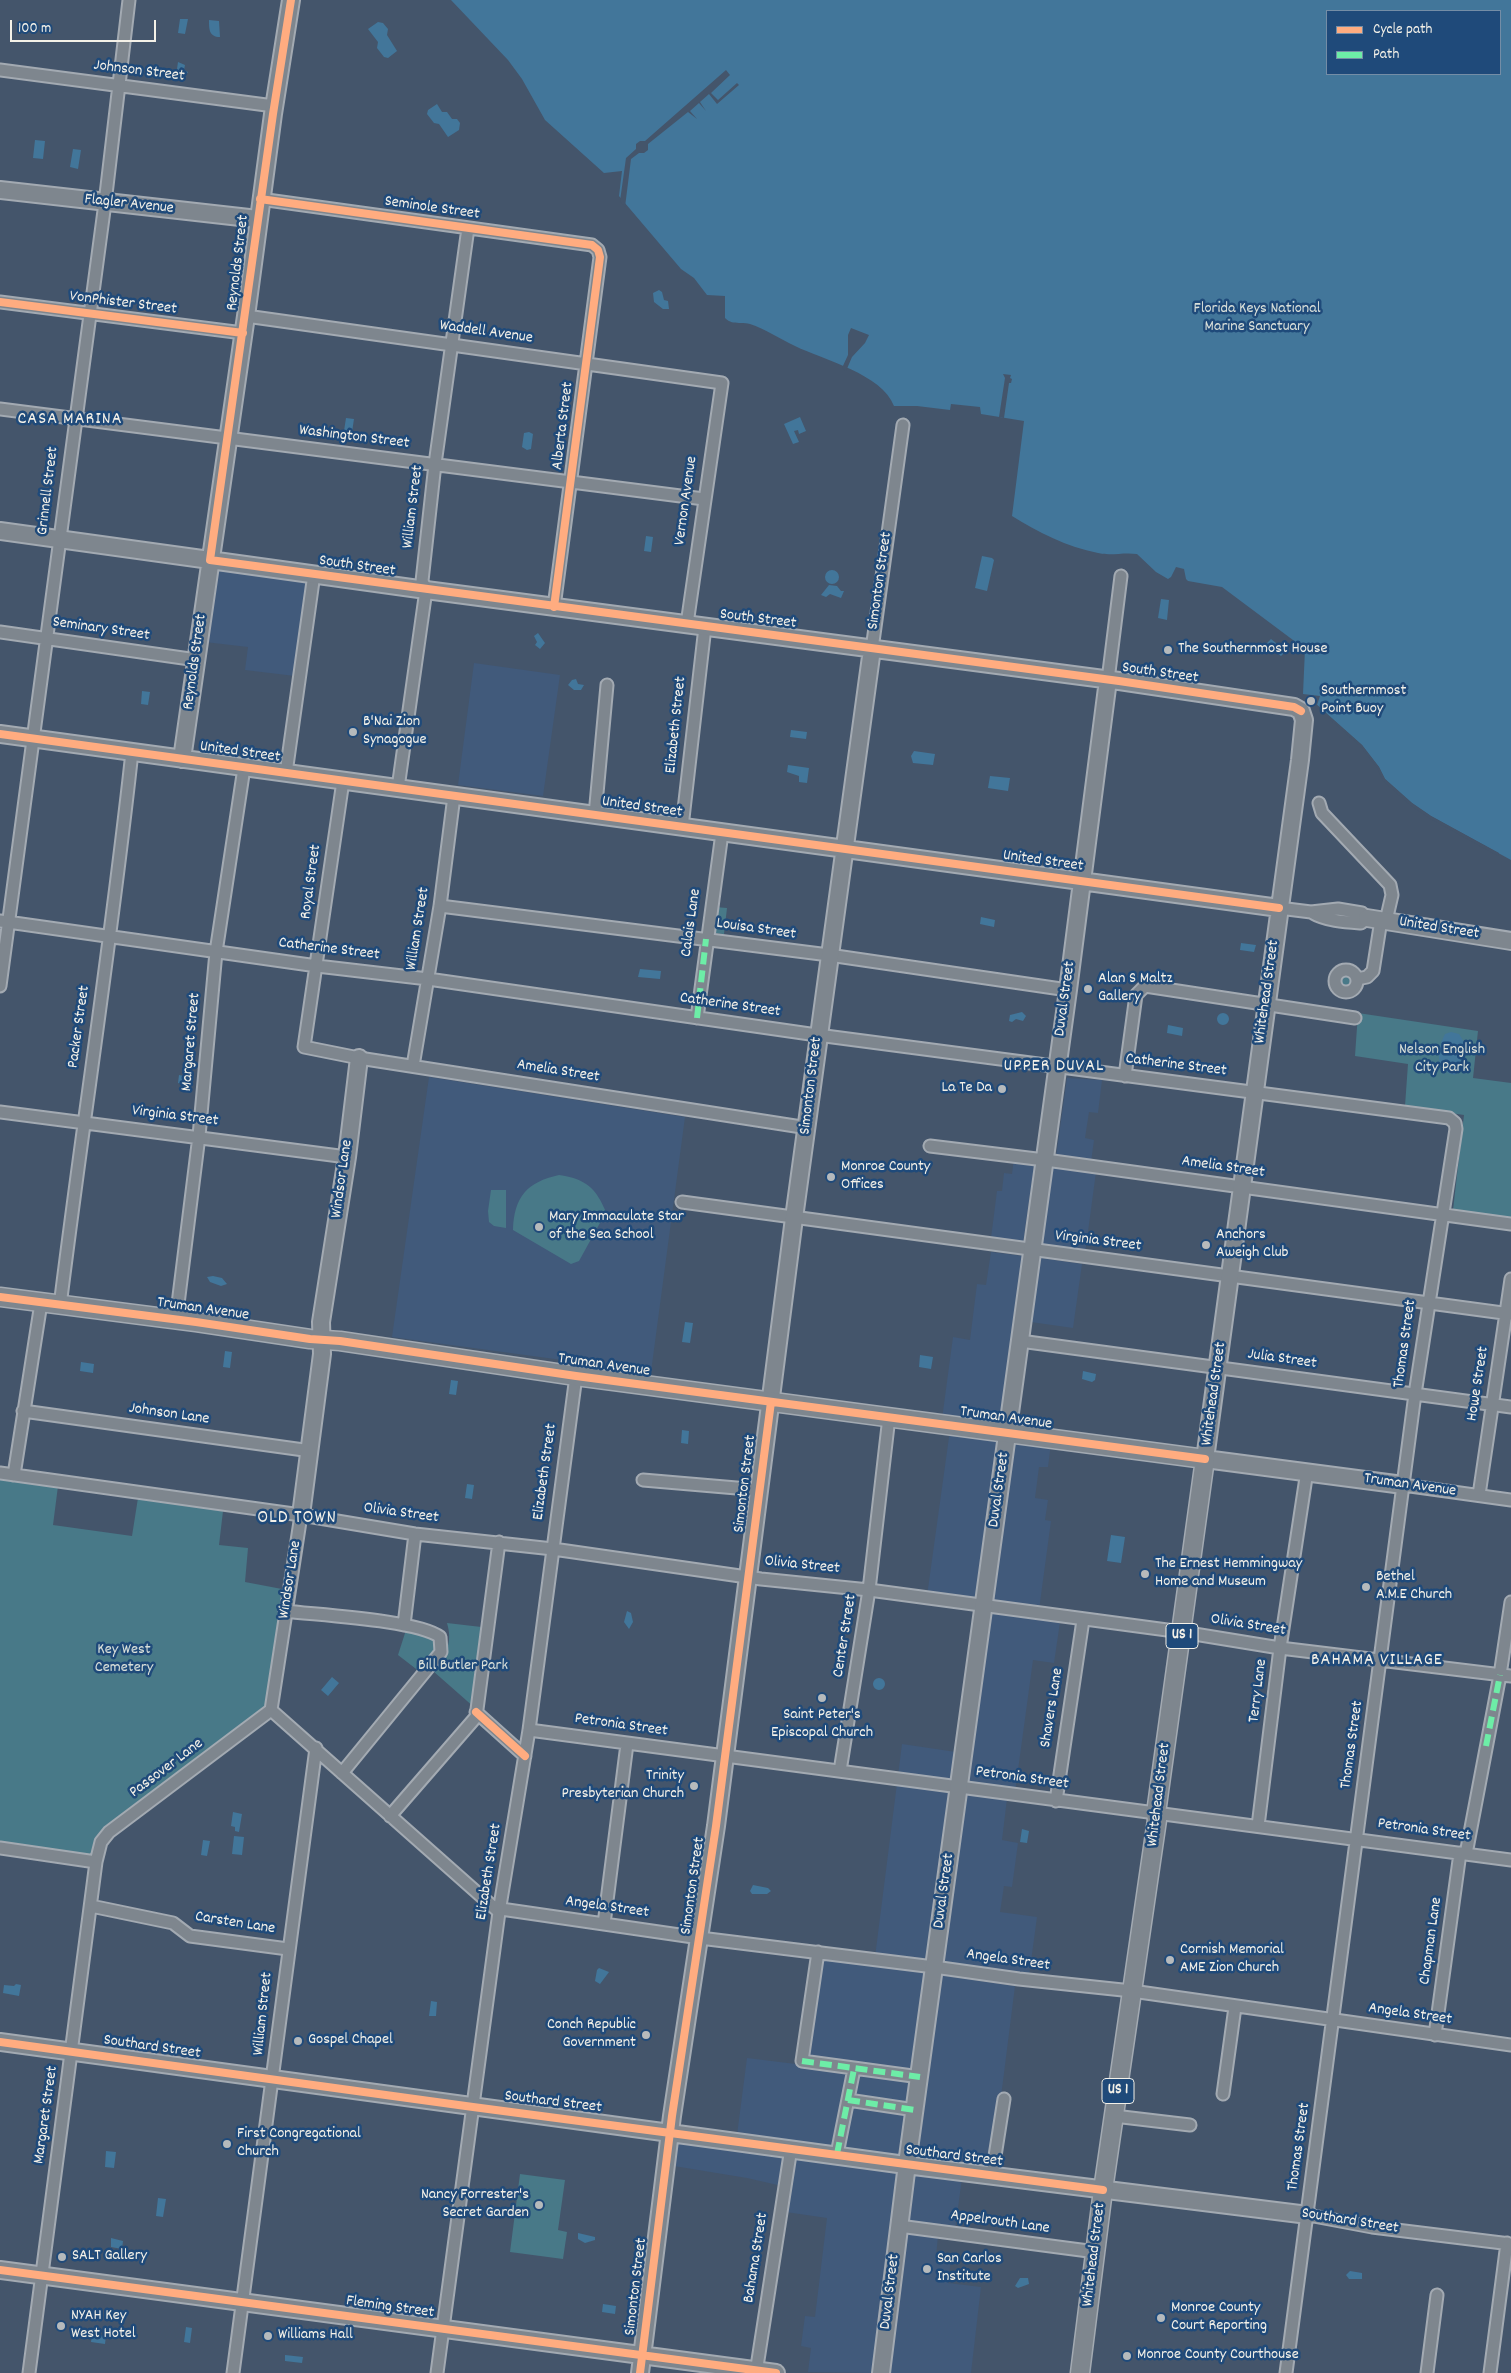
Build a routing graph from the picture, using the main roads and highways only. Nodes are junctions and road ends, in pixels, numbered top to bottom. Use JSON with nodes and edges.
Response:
{"nodes":[{"id":1,"x":0,"y":1297,"type":"edge"},
{"id":2,"x":1206,"y":1459,"type":"joint"},
{"id":3,"x":1080,"y":2373,"type":"edge"}],
"edges":[{"from":1,"to":2,"type":"main road","name":"Truman Avenue"},
{"from":2,"to":3,"type":"main road","name":"Whitehead Street","number":"US 1"}]}
